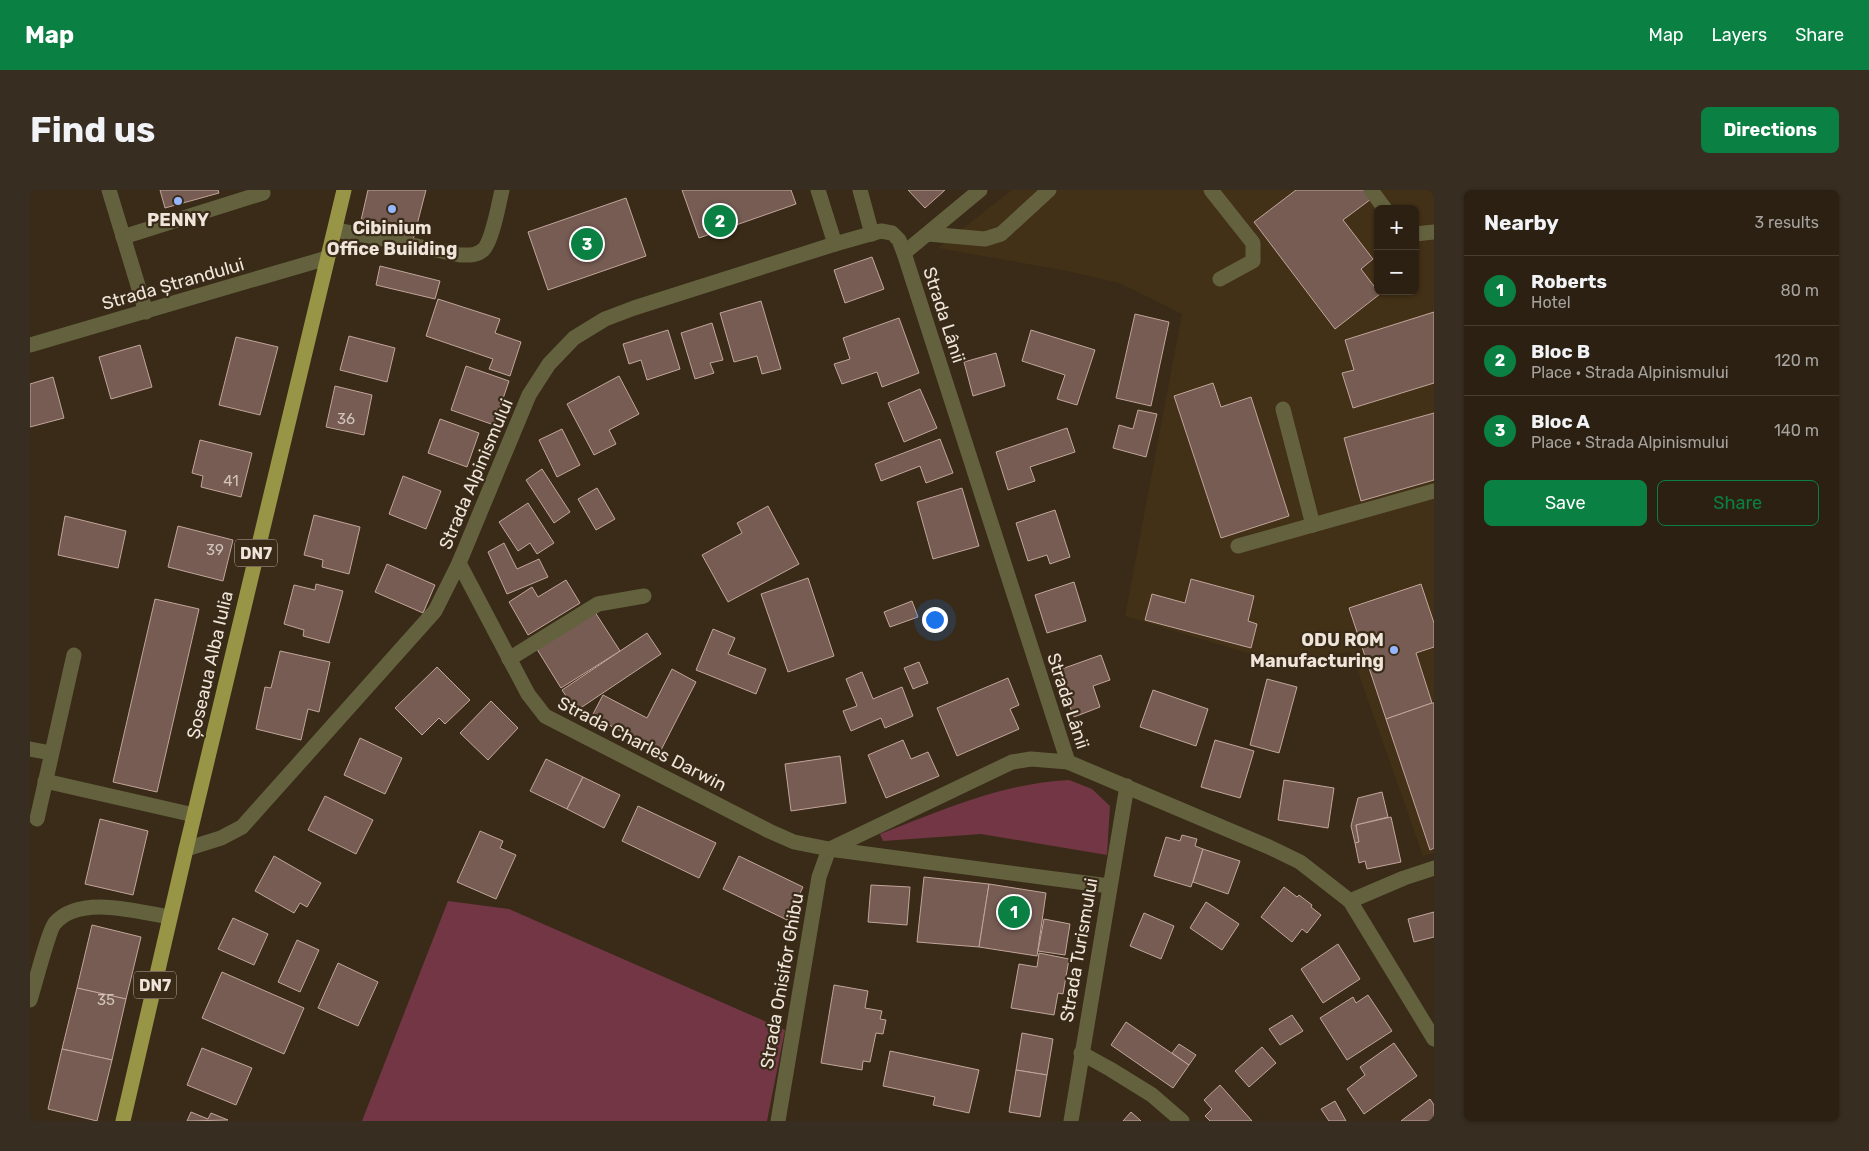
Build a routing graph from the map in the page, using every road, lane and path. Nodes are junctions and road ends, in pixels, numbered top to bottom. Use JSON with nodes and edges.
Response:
{"nodes":[{"id":1,"x":109,"y":190,"type":"edge"},
{"id":2,"x":344,"y":190,"type":"edge"},
{"id":3,"x":502,"y":190,"type":"edge"},
{"id":4,"x":818,"y":190,"type":"edge"},
{"id":5,"x":860,"y":190,"type":"edge"},
{"id":6,"x":980,"y":190,"type":"edge"},
{"id":7,"x":1049,"y":190,"type":"edge"},
{"id":8,"x":1211,"y":190,"type":"edge"},
{"id":9,"x":1371,"y":190,"type":"edge"},
{"id":10,"x":263,"y":191,"type":"edge"},
{"id":11,"x":1382,"y":205,"type":"edge"},
{"id":12,"x":334,"y":230,"type":"junction"},
{"id":13,"x":877,"y":232,"type":"junction"},
{"id":14,"x":1434,"y":232,"type":"edge"},
{"id":15,"x":928,"y":234,"type":"junction"},
{"id":16,"x":1419,"y":234,"type":"edge"},
{"id":17,"x":123,"y":237,"type":"junction"},
{"id":18,"x":835,"y":244,"type":"junction"},
{"id":19,"x":904,"y":253,"type":"junction"},
{"id":20,"x":327,"y":258,"type":"junction"},
{"id":21,"x":1220,"y":278,"type":"dead end"},
{"id":22,"x":146,"y":312,"type":"junction"},
{"id":23,"x":30,"y":345,"type":"edge"},
{"id":24,"x":1283,"y":409,"type":"dead end"},
{"id":25,"x":1434,"y":491,"type":"edge"},
{"id":26,"x":1313,"y":525,"type":"junction"},
{"id":27,"x":1238,"y":546,"type":"dead end"},
{"id":28,"x":459,"y":562,"type":"junction"},
{"id":29,"x":644,"y":596,"type":"dead end"},
{"id":30,"x":74,"y":655,"type":"dead end"},
{"id":31,"x":509,"y":659,"type":"junction"},
{"id":32,"x":30,"y":749,"type":"edge"},
{"id":33,"x":51,"y":753,"type":"junction"},
{"id":34,"x":1068,"y":762,"type":"junction"},
{"id":35,"x":45,"y":781,"type":"junction"},
{"id":36,"x":1127,"y":786,"type":"junction"},
{"id":37,"x":194,"y":816,"type":"junction"},
{"id":38,"x":37,"y":819,"type":"dead end"},
{"id":39,"x":186,"y":849,"type":"junction"},
{"id":40,"x":829,"y":849,"type":"junction"},
{"id":41,"x":1434,"y":868,"type":"edge"},
{"id":42,"x":1109,"y":886,"type":"junction"},
{"id":43,"x":1350,"y":901,"type":"junction"},
{"id":44,"x":170,"y":917,"type":"junction"},
{"id":45,"x":30,"y":1000,"type":"edge"},
{"id":46,"x":1434,"y":1039,"type":"edge"},
{"id":47,"x":1081,"y":1053,"type":"junction"},
{"id":48,"x":123,"y":1121,"type":"edge"},
{"id":49,"x":778,"y":1121,"type":"edge"},
{"id":50,"x":1071,"y":1121,"type":"edge"},
{"id":51,"x":1182,"y":1121,"type":"edge"}],
"edges":[{"from":1,"to":17,"type":"street"},
{"from":2,"to":12,"type":"main road","name":"Șoseaua Alba Iulia","number":"DN7"},
{"from":3,"to":12,"type":"street"},
{"from":4,"to":18,"type":"street"},
{"from":5,"to":13,"type":"street"},
{"from":6,"to":15,"type":"street","name":"Strada Lânii"},
{"from":7,"to":15,"type":"street"},
{"from":8,"to":21,"type":"street"},
{"from":9,"to":11,"type":"street"},
{"from":10,"to":17,"type":"street"},
{"from":12,"to":20,"type":"main road","name":"Șoseaua Alba Iulia","number":"DN7"},
{"from":13,"to":18,"type":"street","name":"Strada Alpinismului"},
{"from":13,"to":19,"type":"street","name":"Strada Lânii"},
{"from":14,"to":16,"type":"street"},
{"from":15,"to":19,"type":"street","name":"Strada Lânii"},
{"from":17,"to":22,"type":"street"},
{"from":18,"to":28,"type":"street","name":"Strada Alpinismului"},
{"from":19,"to":34,"type":"street","name":"Strada Lânii"},
{"from":20,"to":22,"type":"street","name":"Strada Ștrandului"},
{"from":20,"to":37,"type":"main road","name":"Șoseaua Alba Iulia","number":"DN7"},
{"from":22,"to":23,"type":"street","name":"Strada Ștrandului"},
{"from":24,"to":26,"type":"street"},
{"from":25,"to":26,"type":"street"},
{"from":26,"to":27,"type":"street"},
{"from":28,"to":31,"type":"street","name":"Strada Charles Darwin"},
{"from":28,"to":39,"type":"street","name":"Strada Alpinismului"},
{"from":29,"to":31,"type":"street"},
{"from":30,"to":33,"type":"street"},
{"from":31,"to":40,"type":"street","name":"Strada Charles Darwin"},
{"from":32,"to":33,"type":"street"},
{"from":33,"to":35,"type":"street"},
{"from":34,"to":36,"type":"street","name":"Strada Lânii"},
{"from":34,"to":40,"type":"street"},
{"from":35,"to":37,"type":"street"},
{"from":35,"to":38,"type":"street"},
{"from":36,"to":42,"type":"street","name":"Strada Turismului"},
{"from":36,"to":43,"type":"street","name":"Strada Lânii"},
{"from":37,"to":39,"type":"main road","name":"Șoseaua Alba Iulia","number":"DN7"},
{"from":39,"to":44,"type":"main road","name":"Șoseaua Alba Iulia","number":"DN7"},
{"from":40,"to":42,"type":"street","name":"Strada Charles Darwin"},
{"from":40,"to":49,"type":"street","name":"Strada Onisifor Ghibu"},
{"from":41,"to":43,"type":"street"},
{"from":42,"to":47,"type":"street","name":"Strada Turismului"},
{"from":43,"to":46,"type":"street","name":"Strada Lânii"},
{"from":44,"to":45,"type":"street"},
{"from":44,"to":48,"type":"main road","name":"Șoseaua Alba Iulia","number":"DN7"},
{"from":47,"to":50,"type":"street","name":"Strada Turismului"},
{"from":47,"to":51,"type":"street"}]}
